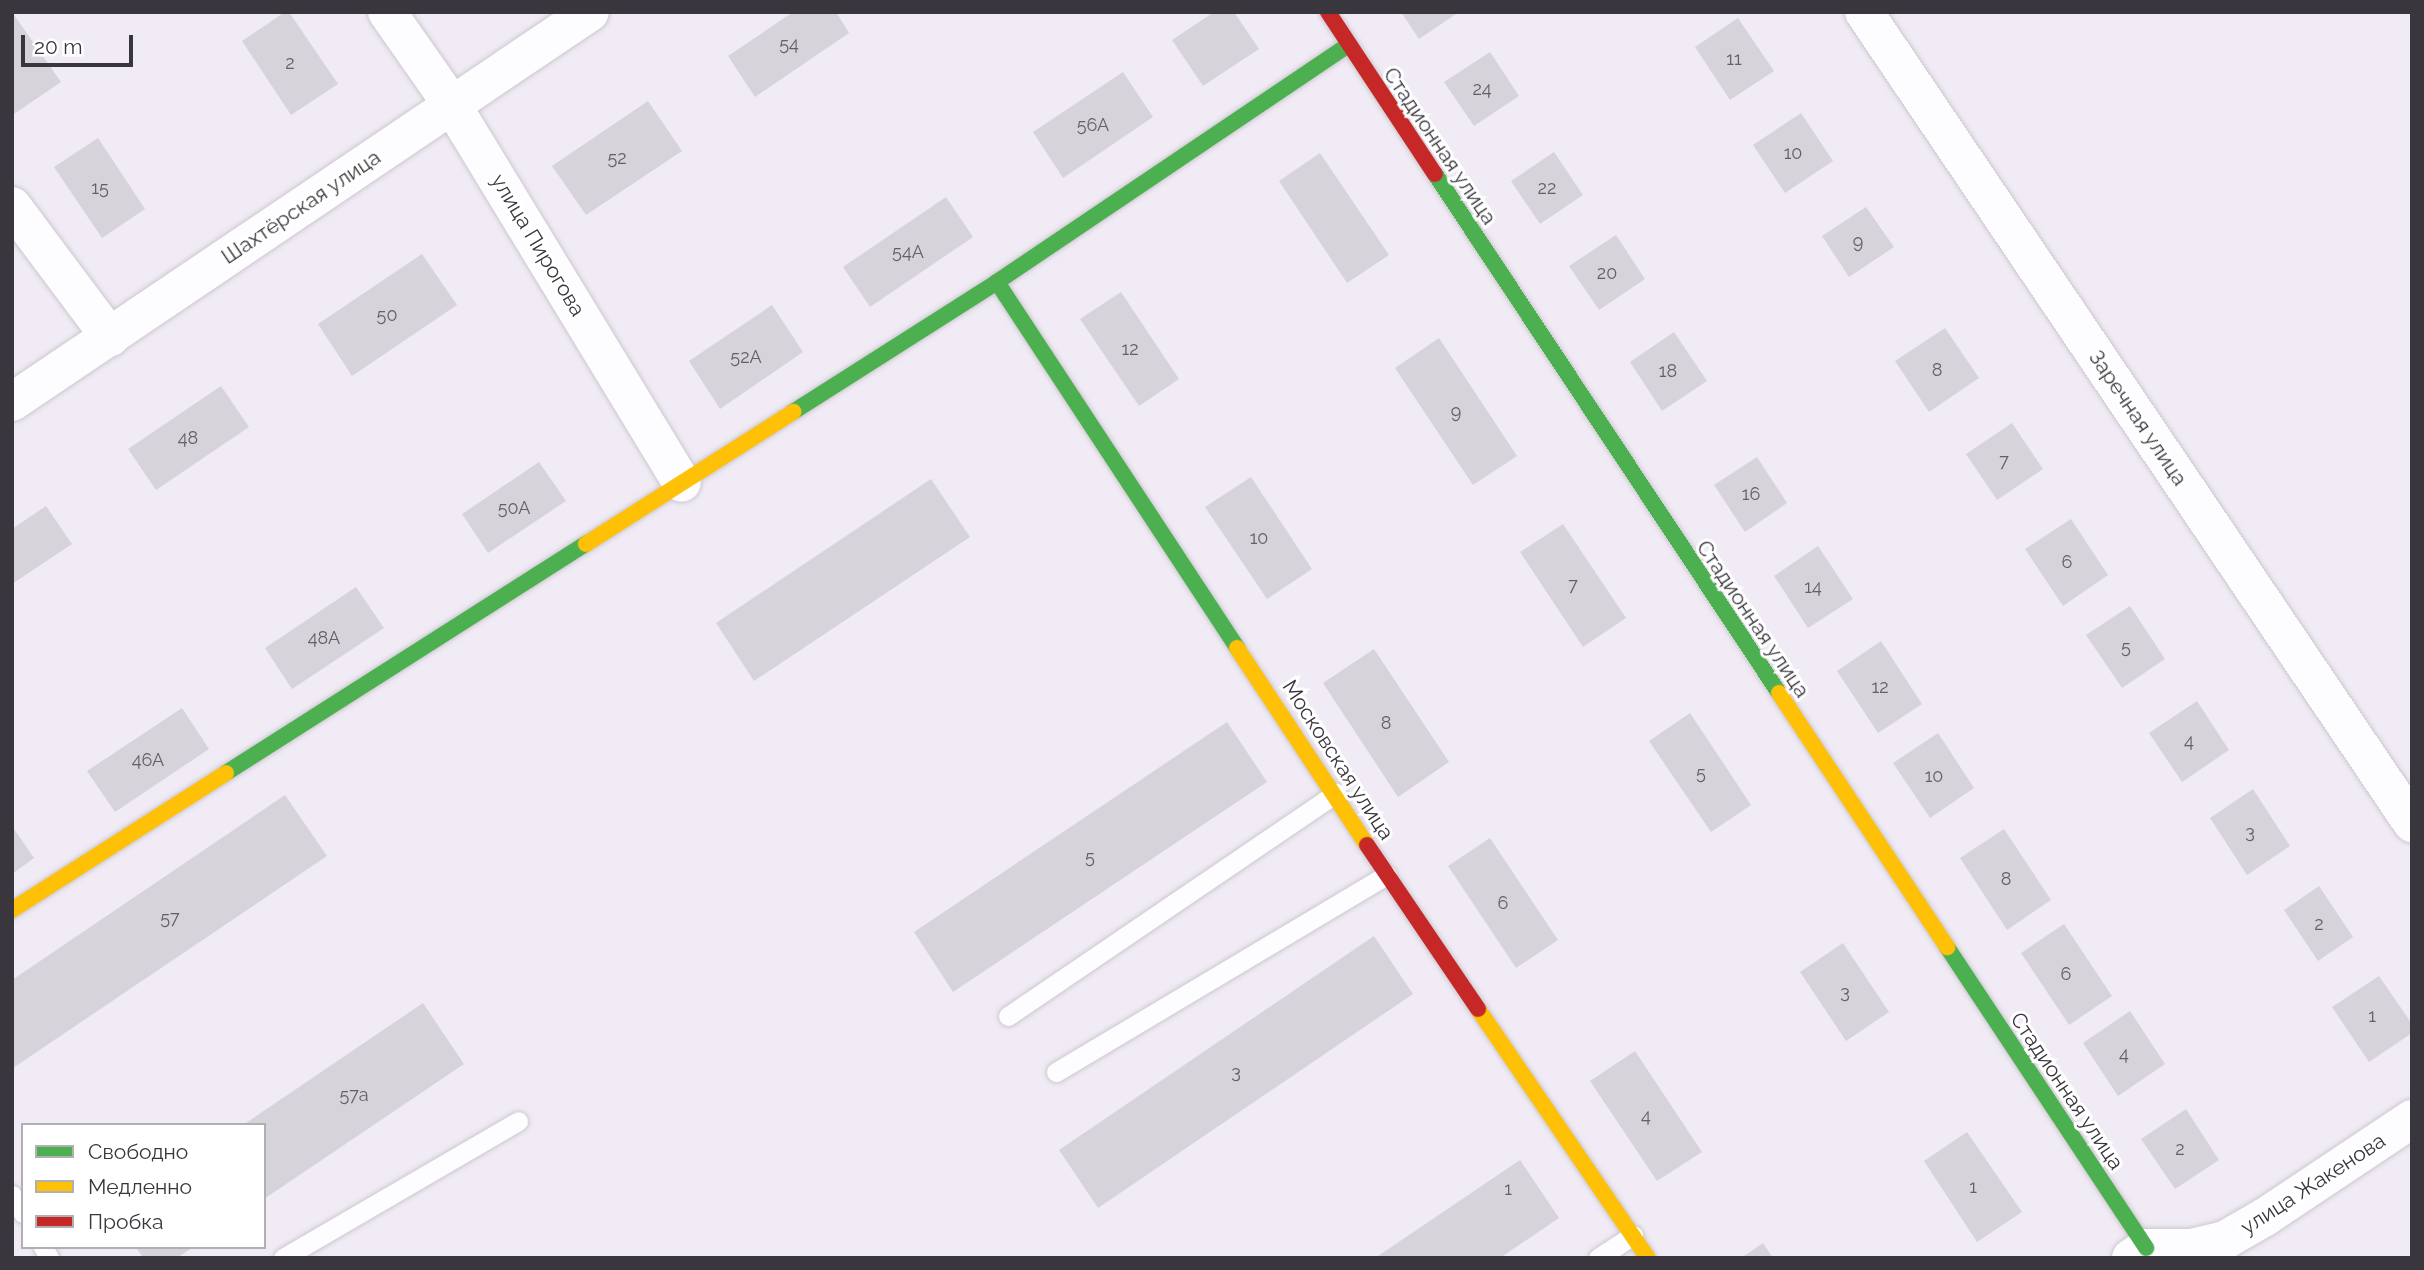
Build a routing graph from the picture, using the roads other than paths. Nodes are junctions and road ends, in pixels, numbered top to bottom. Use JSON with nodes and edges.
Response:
{"nodes":[{"id":1,"x":387,"y":12,"type":"edge"},
{"id":2,"x":590,"y":12,"type":"edge"},
{"id":3,"x":1328,"y":12,"type":"edge"},
{"id":4,"x":1864,"y":12,"type":"edge"},
{"id":5,"x":1348,"y":46,"type":"junction"},
{"id":6,"x":452,"y":105,"type":"junction"},
{"id":7,"x":12,"y":206,"type":"edge"},
{"id":8,"x":997,"y":282,"type":"junction"},
{"id":9,"x":110,"y":337,"type":"junction"},
{"id":10,"x":12,"y":402,"type":"edge"},
{"id":11,"x":682,"y":482,"type":"junction"},
{"id":12,"x":1336,"y":793,"type":"junction"},
{"id":13,"x":2412,"y":823,"type":"edge"},
{"id":14,"x":1387,"y":874,"type":"junction"},
{"id":15,"x":12,"y":910,"type":"edge"},
{"id":16,"x":1008,"y":1016,"type":"dead end"},
{"id":17,"x":1056,"y":1072,"type":"dead end"},
{"id":18,"x":2412,"y":1119,"type":"edge"},
{"id":19,"x":518,"y":1121,"type":"dead end"},
{"id":20,"x":1633,"y":1235,"type":"junction"},
{"id":21,"x":2138,"y":1253,"type":"edge"},
{"id":22,"x":283,"y":1258,"type":"edge"},
{"id":23,"x":1598,"y":1258,"type":"edge"},
{"id":24,"x":1648,"y":1258,"type":"edge"}],
"edges":[{"from":1,"to":6,"type":"street","name":"улица Пирогова"},
{"from":2,"to":6,"type":"street","name":"Шахтёрская улица"},
{"from":3,"to":5,"type":"street","name":"Стадионная улица"},
{"from":4,"to":13,"type":"street","name":"Заречная улица"},
{"from":5,"to":8,"type":"street"},
{"from":5,"to":21,"type":"street","name":"Стадионная улица"},
{"from":6,"to":9,"type":"street","name":"Шахтёрская улица"},
{"from":6,"to":11,"type":"street","name":"улица Пирогова"},
{"from":7,"to":9,"type":"street"},
{"from":8,"to":11,"type":"street"},
{"from":8,"to":12,"type":"street","name":"Московская улица"},
{"from":9,"to":10,"type":"street","name":"Шахтёрская улица"},
{"from":11,"to":15,"type":"street"},
{"from":12,"to":14,"type":"street","name":"Московская улица"},
{"from":12,"to":16,"type":"lane"},
{"from":14,"to":17,"type":"lane"},
{"from":14,"to":20,"type":"street","name":"Московская улица"},
{"from":18,"to":21,"type":"street","name":"улица Жакенова"},
{"from":19,"to":22,"type":"lane"},
{"from":20,"to":23,"type":"lane"},
{"from":20,"to":24,"type":"street","name":"Московская улица"}]}
